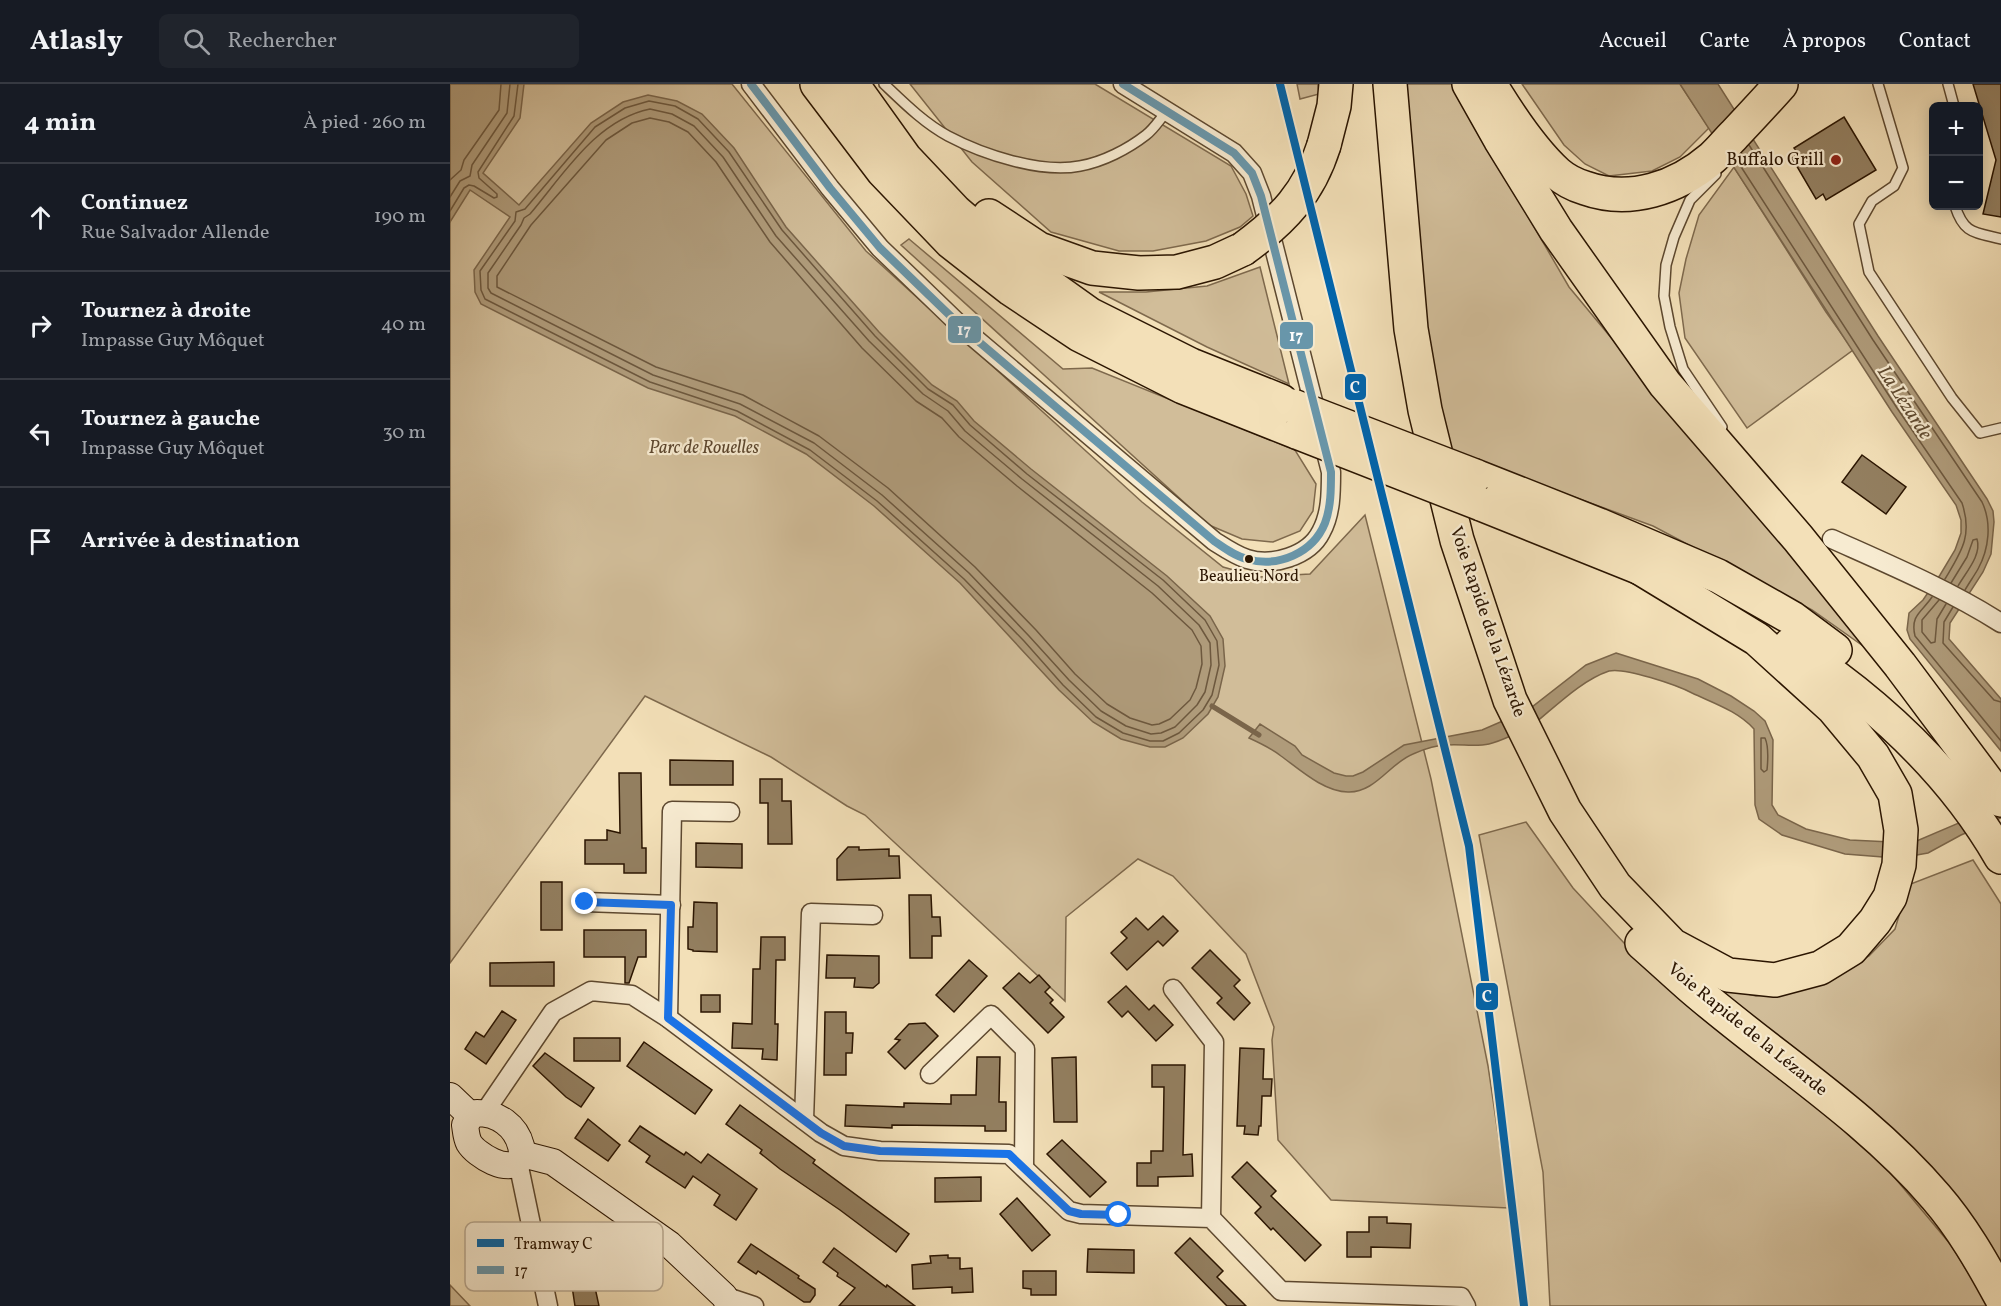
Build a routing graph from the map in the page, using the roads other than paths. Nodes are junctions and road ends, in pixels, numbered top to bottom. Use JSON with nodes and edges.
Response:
{"nodes":[{"id":1,"x":751,"y":84,"type":"edge"},
{"id":2,"x":817,"y":84,"type":"edge"},
{"id":3,"x":852,"y":84,"type":"edge"},
{"id":4,"x":863,"y":84,"type":"edge"},
{"id":5,"x":884,"y":84,"type":"edge"},
{"id":6,"x":1123,"y":84,"type":"edge"},
{"id":7,"x":1336,"y":84,"type":"edge"},
{"id":8,"x":1370,"y":84,"type":"edge"},
{"id":9,"x":1389,"y":84,"type":"edge"},
{"id":10,"x":1469,"y":84,"type":"edge"},
{"id":11,"x":1490,"y":84,"type":"edge"},
{"id":12,"x":1781,"y":84,"type":"edge"},
{"id":13,"x":1878,"y":84,"type":"edge"},
{"id":14,"x":1948,"y":84,"type":"edge"},
{"id":15,"x":1953,"y":102,"type":"edge"},
{"id":16,"x":1167,"y":111,"type":"junction"},
{"id":17,"x":1717,"y":163,"type":"junction"},
{"id":18,"x":1956,"y":210,"type":"edge"},
{"id":19,"x":2001,"y":239,"type":"edge"},
{"id":20,"x":1296,"y":419,"type":"junction"},
{"id":21,"x":2001,"y":428,"type":"edge"},
{"id":22,"x":1728,"y":435,"type":"dead end"},
{"id":23,"x":1747,"y":463,"type":"dead end"},
{"id":24,"x":1478,"y":490,"type":"junction"},
{"id":25,"x":1798,"y":538,"type":"junction"},
{"id":26,"x":1832,"y":540,"type":"dead end"},
{"id":27,"x":1637,"y":566,"type":"junction"},
{"id":28,"x":2001,"y":623,"type":"edge"},
{"id":29,"x":730,"y":812,"type":"dead end"},
{"id":30,"x":1992,"y":818,"type":"edge"},
{"id":31,"x":585,"y":902,"type":"dead end"},
{"id":32,"x":671,"y":905,"type":"junction"},
{"id":33,"x":873,"y":915,"type":"dead end"},
{"id":34,"x":1173,"y":989,"type":"dead end"},
{"id":35,"x":668,"y":1018,"type":"junction"},
{"id":36,"x":930,"y":1074,"type":"dead end"},
{"id":37,"x":450,"y":1096,"type":"edge"},
{"id":38,"x":477,"y":1114,"type":"junction"},
{"id":39,"x":804,"y":1120,"type":"junction"},
{"id":40,"x":520,"y":1158,"type":"junction"},
{"id":41,"x":1024,"y":1168,"type":"junction"},
{"id":42,"x":1211,"y":1218,"type":"junction"},
{"id":43,"x":532,"y":1222,"type":"edge"},
{"id":44,"x":638,"y":1222,"type":"edge"},
{"id":45,"x":663,"y":1240,"type":"edge"},
{"id":46,"x":545,"y":1291,"type":"edge"},
{"id":47,"x":2001,"y":1297,"type":"edge"},
{"id":48,"x":1281,"y":1298,"type":"edge"},
{"id":49,"x":727,"y":1301,"type":"edge"},
{"id":50,"x":548,"y":1306,"type":"edge"},
{"id":51,"x":754,"y":1306,"type":"edge"},
{"id":52,"x":1466,"y":1306,"type":"edge"}],
"edges":[{"from":1,"to":16,"type":"street"},
{"from":2,"to":20,"type":"highway"},
{"from":3,"to":20,"type":"highway"},
{"from":4,"to":7,"type":"highway","bridge":true},
{"from":5,"to":16,"type":"lane"},
{"from":6,"to":16,"type":"street"},
{"from":8,"to":47,"type":"highway","name":"Voie Rapide de la Lézarde"},
{"from":9,"to":27,"type":"highway","name":"Voie Rapide de la Lézarde"},
{"from":10,"to":25,"type":"highway"},
{"from":11,"to":17,"type":"highway"},
{"from":12,"to":17,"type":"highway"},
{"from":13,"to":21,"type":"lane"},
{"from":14,"to":15,"type":"lane"},
{"from":17,"to":22,"type":"lane"},
{"from":18,"to":19,"type":"lane"},
{"from":20,"to":24,"type":"highway","bridge":true},
{"from":23,"to":25,"type":"lane"},
{"from":24,"to":27,"type":"highway"},
{"from":24,"to":30,"type":"highway"},
{"from":25,"to":30,"type":"highway"},
{"from":26,"to":28,"type":"street"},
{"from":27,"to":30,"type":"highway"},
{"from":29,"to":32,"type":"street"},
{"from":31,"to":32,"type":"street"},
{"from":32,"to":35,"type":"street"},
{"from":33,"to":39,"type":"street"},
{"from":34,"to":42,"type":"street"},
{"from":35,"to":38,"type":"street"},
{"from":35,"to":39,"type":"street"},
{"from":36,"to":41,"type":"street"},
{"from":37,"to":38,"type":"street"},
{"from":38,"to":40,"type":"street"},
{"from":38,"to":40,"type":"street"},
{"from":39,"to":41,"type":"street"},
{"from":40,"to":43,"type":"street"},
{"from":40,"to":44,"type":"street"},
{"from":41,"to":42,"type":"street"},
{"from":42,"to":48,"type":"street"},
{"from":45,"to":49,"type":"street"},
{"from":46,"to":50,"type":"street"},
{"from":48,"to":52,"type":"street"},
{"from":49,"to":51,"type":"street"}]}
